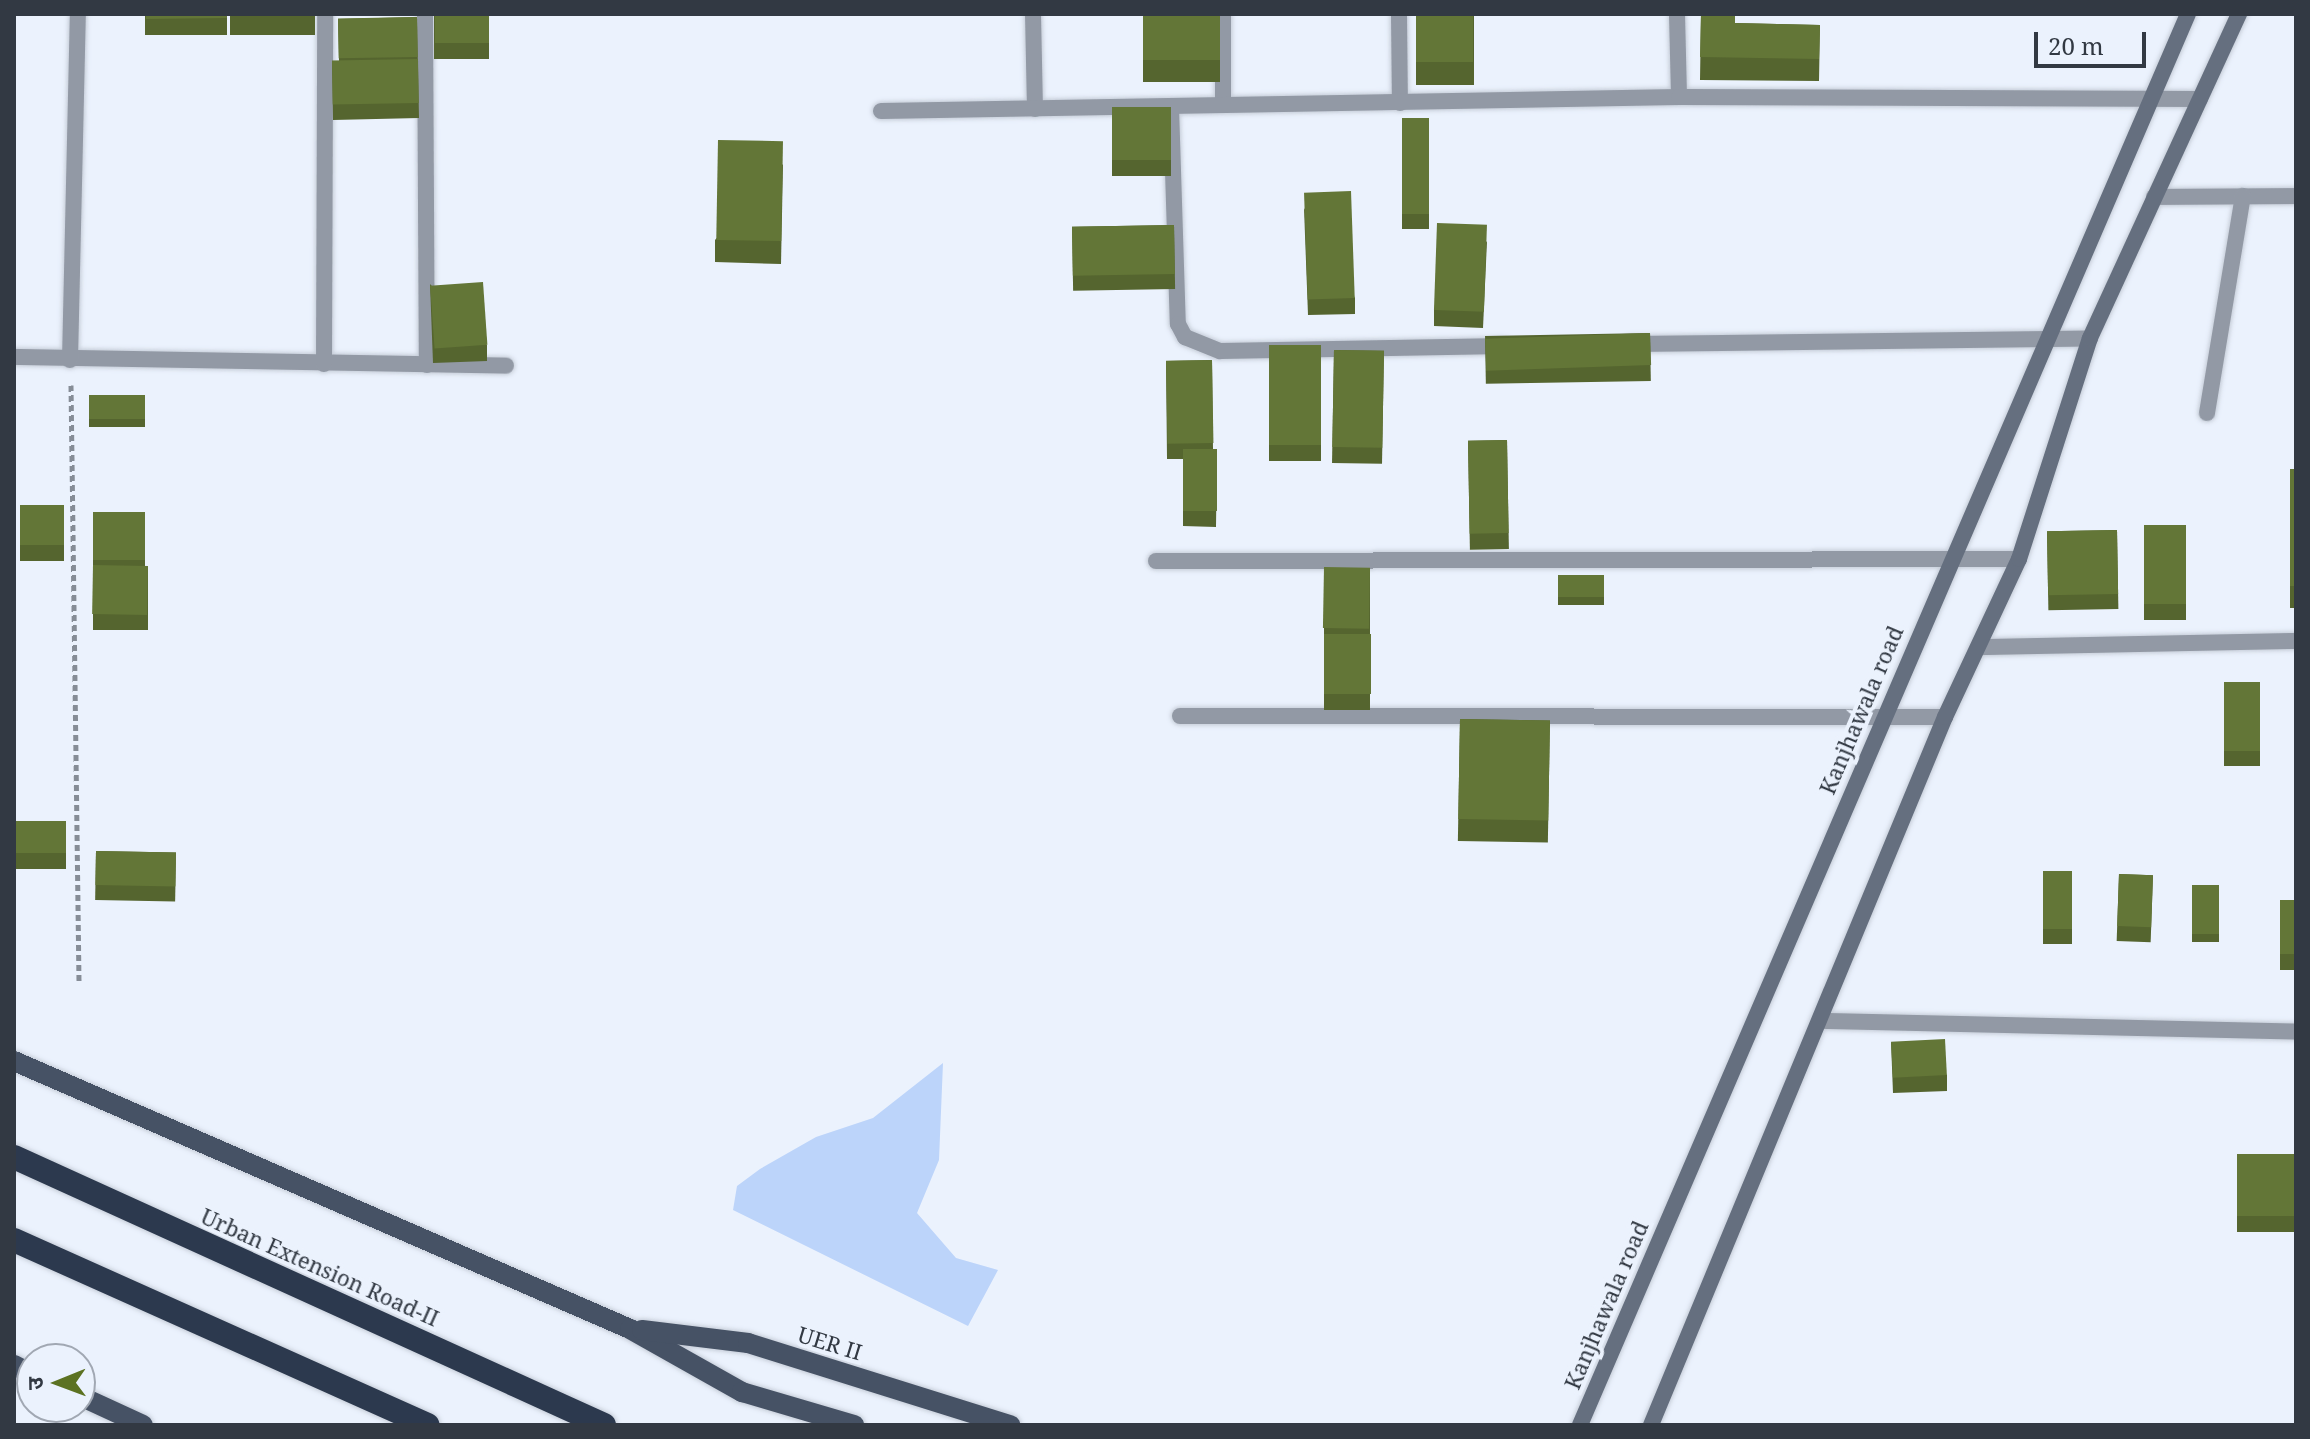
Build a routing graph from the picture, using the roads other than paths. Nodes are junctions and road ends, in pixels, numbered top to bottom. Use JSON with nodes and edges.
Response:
{"nodes":[{"id":1,"x":78,"y":14,"type":"edge"},
{"id":2,"x":325,"y":14,"type":"edge"},
{"id":3,"x":425,"y":14,"type":"edge"},
{"id":4,"x":1033,"y":14,"type":"edge"},
{"id":5,"x":1223,"y":14,"type":"edge"},
{"id":6,"x":1399,"y":14,"type":"edge"},
{"id":7,"x":1677,"y":14,"type":"edge"},
{"id":8,"x":2188,"y":14,"type":"edge"},
{"id":9,"x":2239,"y":14,"type":"edge"},
{"id":10,"x":1679,"y":97,"type":"junction"},
{"id":11,"x":2148,"y":99,"type":"junction"},
{"id":12,"x":2200,"y":99,"type":"junction"},
{"id":13,"x":1400,"y":103,"type":"junction"},
{"id":14,"x":1223,"y":105,"type":"junction"},
{"id":15,"x":1171,"y":107,"type":"junction"},
{"id":16,"x":1035,"y":109,"type":"junction"},
{"id":17,"x":881,"y":111,"type":"dead end"},
{"id":18,"x":2243,"y":196,"type":"junction"},
{"id":19,"x":2296,"y":196,"type":"edge"},
{"id":20,"x":2154,"y":197,"type":"junction"},
{"id":21,"x":2044,"y":336,"type":"junction"},
{"id":22,"x":2090,"y":338,"type":"junction"},
{"id":23,"x":1616,"y":344,"type":"edge"},
{"id":24,"x":1521,"y":345,"type":"edge"},
{"id":25,"x":14,"y":357,"type":"edge"},
{"id":26,"x":70,"y":360,"type":"junction"},
{"id":27,"x":324,"y":364,"type":"junction"},
{"id":28,"x":427,"y":365,"type":"junction"},
{"id":29,"x":506,"y":366,"type":"dead end"},
{"id":30,"x":2207,"y":413,"type":"dead end"},
{"id":31,"x":1954,"y":554,"type":"junction"},
{"id":32,"x":2019,"y":559,"type":"junction"},
{"id":33,"x":1156,"y":561,"type":"dead end"},
{"id":34,"x":2296,"y":641,"type":"edge"},
{"id":35,"x":1982,"y":647,"type":"junction"},
{"id":36,"x":1180,"y":716,"type":"dead end"},
{"id":37,"x":1883,"y":717,"type":"junction"},
{"id":38,"x":1945,"y":717,"type":"junction"},
{"id":39,"x":1825,"y":1021,"type":"junction"},
{"id":40,"x":2296,"y":1032,"type":"edge"},
{"id":41,"x":14,"y":1061,"type":"edge"},
{"id":42,"x":14,"y":1157,"type":"edge"},
{"id":43,"x":14,"y":1240,"type":"edge"},
{"id":44,"x":630,"y":1329,"type":"junction"},
{"id":45,"x":96,"y":1403,"type":"edge"},
{"id":46,"x":143,"y":1425,"type":"edge"},
{"id":47,"x":428,"y":1425,"type":"edge"},
{"id":48,"x":604,"y":1425,"type":"edge"},
{"id":49,"x":854,"y":1425,"type":"edge"},
{"id":50,"x":1010,"y":1425,"type":"edge"},
{"id":51,"x":1580,"y":1425,"type":"edge"},
{"id":52,"x":1651,"y":1425,"type":"edge"}],
"edges":[{"from":1,"to":26,"type":"street"},
{"from":2,"to":27,"type":"street"},
{"from":3,"to":28,"type":"street"},
{"from":4,"to":16,"type":"street"},
{"from":5,"to":14,"type":"street"},
{"from":6,"to":13,"type":"street"},
{"from":7,"to":10,"type":"street"},
{"from":8,"to":11,"type":"main road","name":"Kanjhawala road"},
{"from":9,"to":12,"type":"main road"},
{"from":10,"to":11,"type":"street"},
{"from":10,"to":13,"type":"street"},
{"from":11,"to":12,"type":"street"},
{"from":11,"to":21,"type":"main road","name":"Kanjhawala road"},
{"from":12,"to":20,"type":"main road"},
{"from":13,"to":14,"type":"street"},
{"from":14,"to":15,"type":"street"},
{"from":15,"to":16,"type":"street"},
{"from":15,"to":24,"type":"street"},
{"from":16,"to":17,"type":"street"},
{"from":18,"to":19,"type":"street"},
{"from":18,"to":20,"type":"street"},
{"from":18,"to":30,"type":"street"},
{"from":20,"to":22,"type":"main road"},
{"from":21,"to":22,"type":"street"},
{"from":21,"to":23,"type":"street"},
{"from":21,"to":31,"type":"main road","name":"Kanjhawala road"},
{"from":22,"to":32,"type":"main road"},
{"from":25,"to":26,"type":"street"},
{"from":26,"to":27,"type":"street"},
{"from":27,"to":28,"type":"street"},
{"from":28,"to":29,"type":"street"},
{"from":31,"to":32,"type":"street"},
{"from":31,"to":33,"type":"street"},
{"from":31,"to":37,"type":"main road","name":"Kanjhawala road"},
{"from":32,"to":35,"type":"main road"},
{"from":34,"to":35,"type":"street"},
{"from":35,"to":38,"type":"main road"},
{"from":36,"to":37,"type":"street"},
{"from":37,"to":38,"type":"street"},
{"from":37,"to":51,"type":"main road","name":"Kanjhawala road"},
{"from":38,"to":39,"type":"main road"},
{"from":39,"to":40,"type":"street"},
{"from":39,"to":52,"type":"main road"},
{"from":41,"to":44,"type":"main road"},
{"from":42,"to":48,"type":"highway","name":"Urban Extension Road-II"},
{"from":43,"to":47,"type":"highway"},
{"from":44,"to":49,"type":"main road"},
{"from":44,"to":50,"type":"main road","name":"UER II"},
{"from":45,"to":46,"type":"main road"}]}
